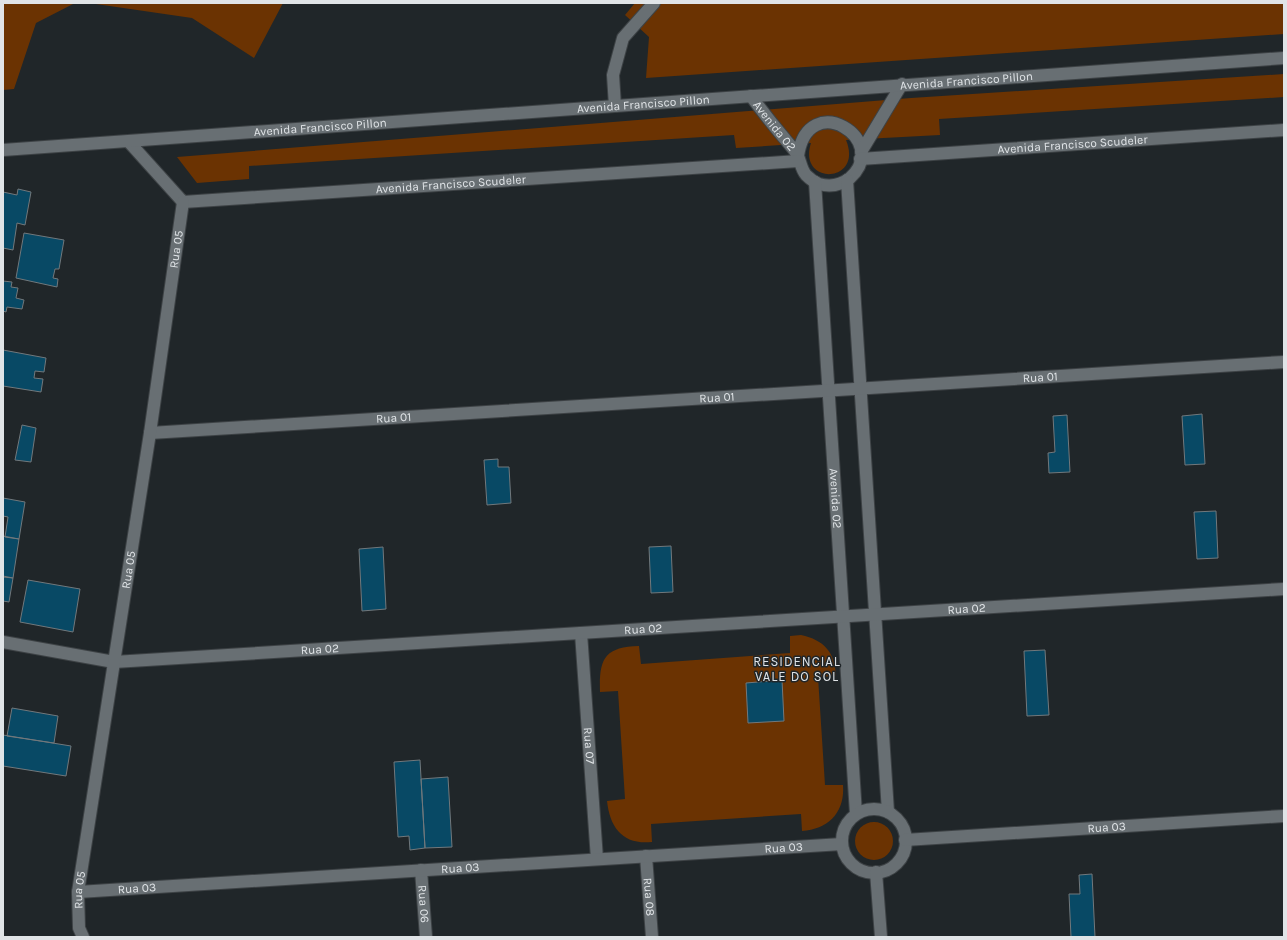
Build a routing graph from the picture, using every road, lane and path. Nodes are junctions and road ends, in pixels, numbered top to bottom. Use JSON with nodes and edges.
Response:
{"nodes":[{"id":1,"x":654,"y":3,"type":"edge"},
{"id":2,"x":1284,"y":58,"type":"edge"},
{"id":3,"x":902,"y":84,"type":"junction"},
{"id":4,"x":751,"y":96,"type":"junction"},
{"id":5,"x":615,"y":106,"type":"junction"},
{"id":6,"x":1284,"y":130,"type":"edge"},
{"id":7,"x":129,"y":142,"type":"junction"},
{"id":8,"x":3,"y":150,"type":"edge"},
{"id":9,"x":861,"y":156,"type":"junction"},
{"id":10,"x":798,"y":159,"type":"junction"},
{"id":11,"x":847,"y":180,"type":"junction"},
{"id":12,"x":815,"y":182,"type":"junction"},
{"id":13,"x":183,"y":202,"type":"junction"},
{"id":14,"x":1284,"y":362,"type":"edge"},
{"id":15,"x":860,"y":389,"type":"junction"},
{"id":16,"x":829,"y":391,"type":"junction"},
{"id":17,"x":150,"y":433,"type":"junction"},
{"id":18,"x":1284,"y":589,"type":"edge"},
{"id":19,"x":875,"y":615,"type":"junction"},
{"id":20,"x":843,"y":617,"type":"junction"},
{"id":21,"x":581,"y":633,"type":"junction"},
{"id":22,"x":3,"y":642,"type":"edge"},
{"id":23,"x":114,"y":662,"type":"junction"},
{"id":24,"x":888,"y":812,"type":"junction"},
{"id":25,"x":856,"y":814,"type":"junction"},
{"id":26,"x":1284,"y":816,"type":"edge"},
{"id":27,"x":905,"y":840,"type":"junction"},
{"id":28,"x":842,"y":844,"type":"junction"},
{"id":29,"x":646,"y":856,"type":"junction"},
{"id":30,"x":597,"y":859,"type":"junction"},
{"id":31,"x":421,"y":870,"type":"junction"},
{"id":32,"x":876,"y":872,"type":"junction"},
{"id":33,"x":78,"y":892,"type":"junction"},
{"id":34,"x":83,"y":937,"type":"edge"},
{"id":35,"x":426,"y":937,"type":"edge"},
{"id":36,"x":652,"y":937,"type":"edge"},
{"id":37,"x":881,"y":937,"type":"edge"}],
"edges":[{"from":1,"to":5,"type":"street"},
{"from":2,"to":3,"type":"street","name":"Avenida Francisco Pillon"},
{"from":3,"to":4,"type":"street","name":"Avenida Francisco Pillon"},
{"from":3,"to":9,"type":"street"},
{"from":4,"to":5,"type":"street","name":"Avenida Francisco Pillon"},
{"from":4,"to":10,"type":"street","name":"Avenida 02"},
{"from":5,"to":7,"type":"street","name":"Avenida Francisco Pillon"},
{"from":6,"to":9,"type":"street","name":"Avenida Francisco Scudeler"},
{"from":7,"to":8,"type":"street","name":"Avenida Francisco Pillon"},
{"from":7,"to":13,"type":"street"},
{"from":9,"to":10,"type":"street"},
{"from":9,"to":11,"type":"street"},
{"from":10,"to":12,"type":"street"},
{"from":10,"to":13,"type":"street","name":"Avenida Francisco Scudeler"},
{"from":11,"to":12,"type":"street"},
{"from":11,"to":15,"type":"street"},
{"from":12,"to":16,"type":"street","name":"Avenida 02"},
{"from":13,"to":17,"type":"street","name":"Rua 05"},
{"from":14,"to":15,"type":"street","name":"Rua 01"},
{"from":15,"to":16,"type":"street","name":"Rua 01"},
{"from":15,"to":19,"type":"street"},
{"from":16,"to":17,"type":"street","name":"Rua 01"},
{"from":16,"to":20,"type":"street","name":"Avenida 02"},
{"from":17,"to":23,"type":"street","name":"Rua 05"},
{"from":18,"to":19,"type":"street","name":"Rua 02"},
{"from":19,"to":20,"type":"street","name":"Rua 02"},
{"from":19,"to":24,"type":"street"},
{"from":20,"to":21,"type":"street","name":"Rua 02"},
{"from":20,"to":25,"type":"street","name":"Avenida 02"},
{"from":21,"to":23,"type":"street","name":"Rua 02"},
{"from":21,"to":30,"type":"street","name":"Rua 07"},
{"from":22,"to":23,"type":"street","name":"Rua 02"},
{"from":23,"to":33,"type":"street","name":"Rua 05"},
{"from":24,"to":25,"type":"street"},
{"from":24,"to":27,"type":"street"},
{"from":25,"to":28,"type":"street"},
{"from":26,"to":27,"type":"street","name":"Rua 03"},
{"from":27,"to":32,"type":"street"},
{"from":28,"to":29,"type":"street","name":"Rua 03"},
{"from":28,"to":32,"type":"street"},
{"from":29,"to":30,"type":"street","name":"Rua 03"},
{"from":29,"to":36,"type":"street","name":"Rua 08"},
{"from":30,"to":31,"type":"street","name":"Rua 03"},
{"from":31,"to":33,"type":"street","name":"Rua 03"},
{"from":31,"to":35,"type":"street","name":"Rua 06"},
{"from":32,"to":37,"type":"street"},
{"from":33,"to":34,"type":"street","name":"Rua 05"}]}
